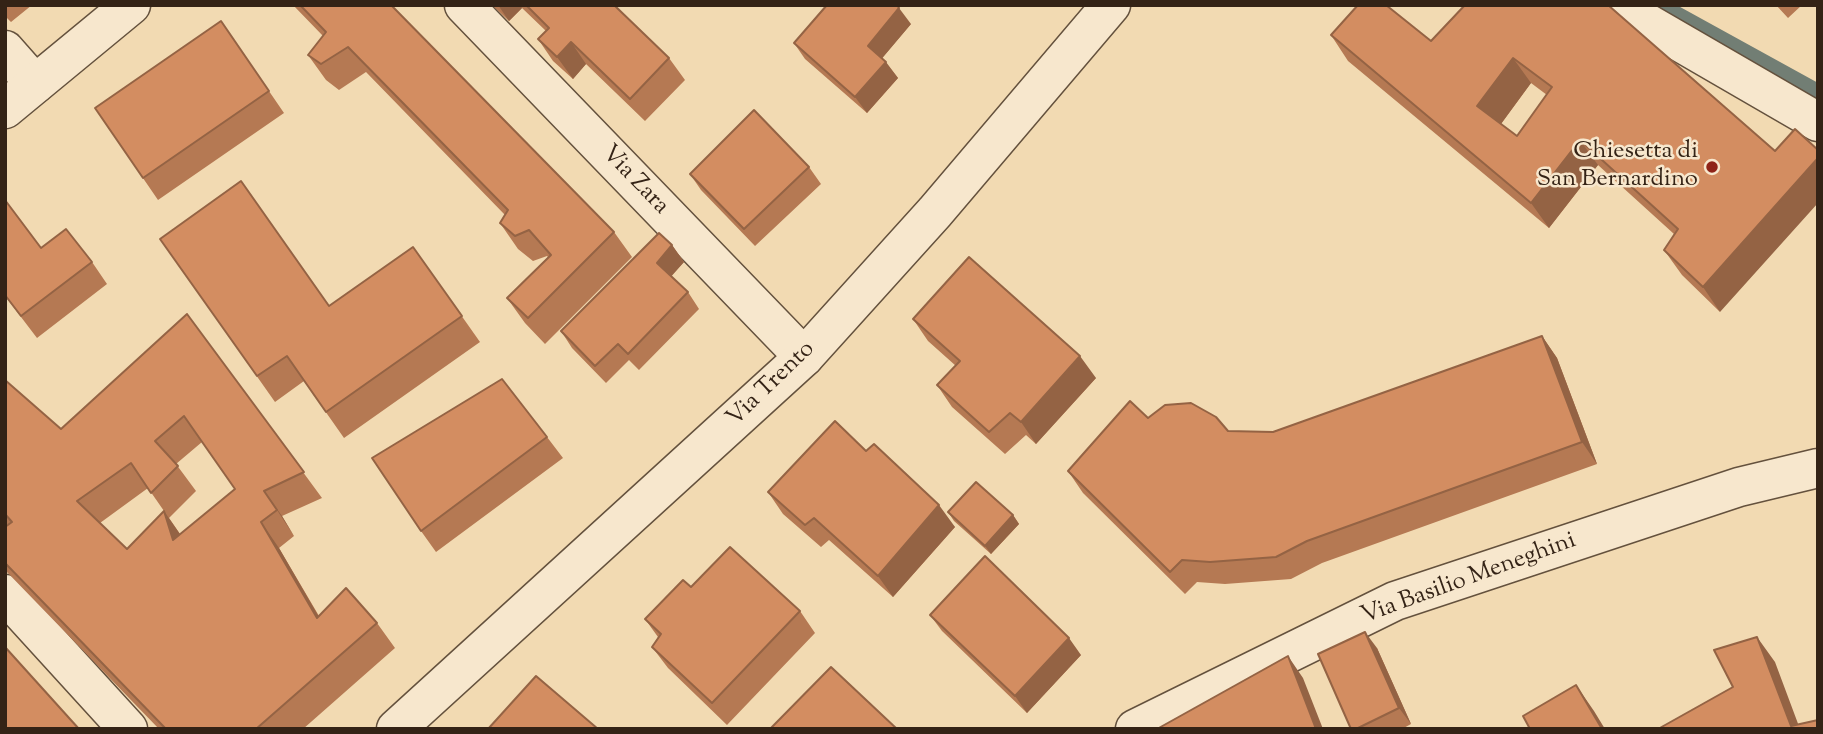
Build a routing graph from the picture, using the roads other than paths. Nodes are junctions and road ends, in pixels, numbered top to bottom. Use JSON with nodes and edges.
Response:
{"nodes":[{"id":1,"x":131,"y":5,"type":"edge"},
{"id":2,"x":464,"y":5,"type":"edge"},
{"id":3,"x":1111,"y":5,"type":"edge"},
{"id":4,"x":1616,"y":5,"type":"edge"},
{"id":5,"x":5,"y":50,"type":"edge"},
{"id":6,"x":35,"y":85,"type":"junction"},
{"id":7,"x":5,"y":109,"type":"edge"},
{"id":8,"x":1818,"y":122,"type":"edge"},
{"id":9,"x":804,"y":358,"type":"junction"},
{"id":10,"x":1818,"y":468,"type":"edge"},
{"id":11,"x":5,"y":594,"type":"edge"},
{"id":12,"x":128,"y":729,"type":"edge"},
{"id":13,"x":396,"y":729,"type":"edge"},
{"id":14,"x":1135,"y":729,"type":"edge"}],
"edges":[{"from":1,"to":6,"type":"street"},
{"from":2,"to":9,"type":"street","name":"Via Zara"},
{"from":3,"to":9,"type":"street","name":"Via Trento"},
{"from":4,"to":8,"type":"street"},
{"from":5,"to":6,"type":"street"},
{"from":6,"to":7,"type":"street"},
{"from":9,"to":13,"type":"street","name":"Via Trento"},
{"from":10,"to":14,"type":"street","name":"Via Basilio Meneghini"},
{"from":11,"to":12,"type":"street"}]}
